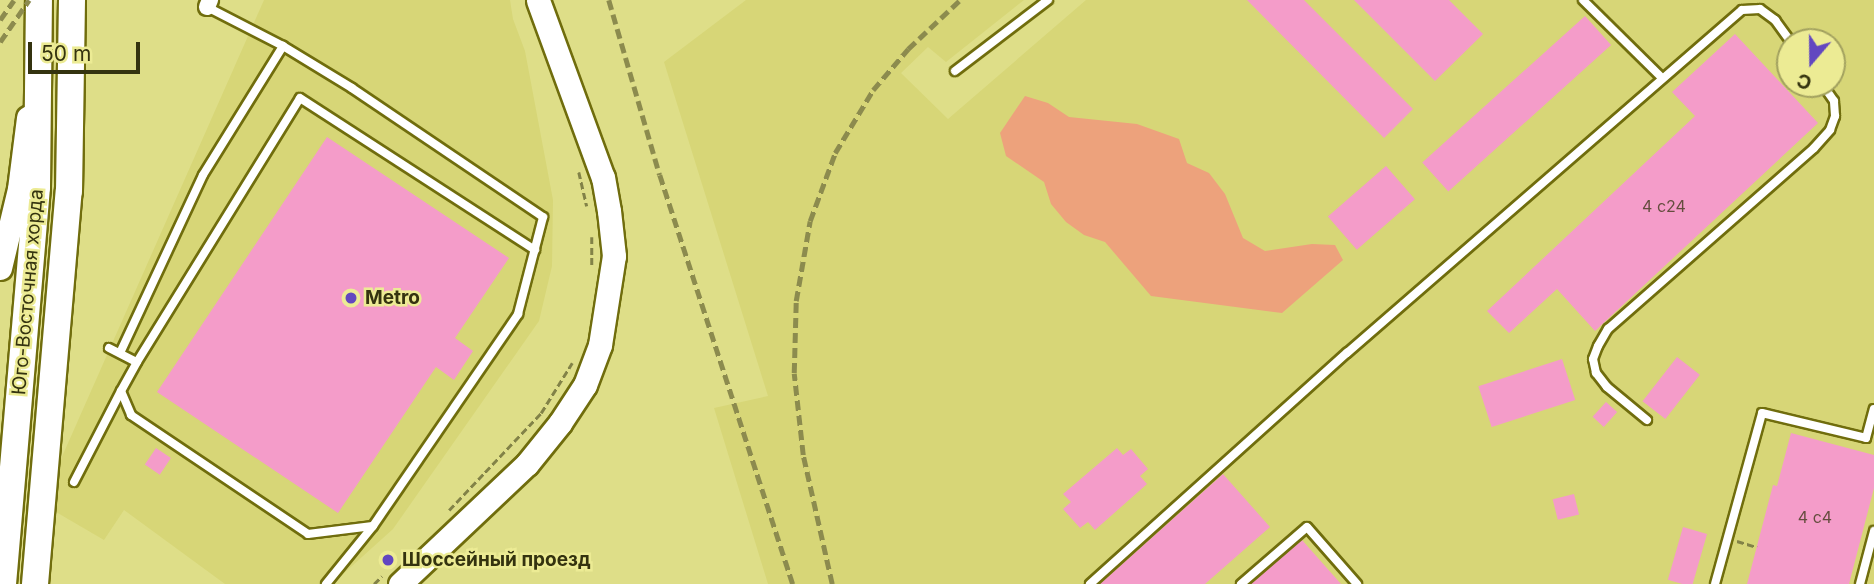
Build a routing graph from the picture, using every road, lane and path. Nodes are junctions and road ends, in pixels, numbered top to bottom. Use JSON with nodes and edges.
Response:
{"nodes":[{"id":1,"x":39,"y":0,"type":"edge"},
{"id":2,"x":72,"y":0,"type":"edge"},
{"id":3,"x":538,"y":0,"type":"edge"},
{"id":4,"x":1048,"y":0,"type":"edge"},
{"id":5,"x":1583,"y":0,"type":"edge"},
{"id":6,"x":208,"y":4,"type":"edge"},
{"id":7,"x":1780,"y":28,"type":"edge"},
{"id":8,"x":283,"y":46,"type":"junction"},
{"id":9,"x":37,"y":53,"type":"junction"},
{"id":10,"x":956,"y":71,"type":"dead end"},
{"id":11,"x":1662,"y":78,"type":"junction"},
{"id":12,"x":1832,"y":98,"type":"edge"},
{"id":13,"x":535,"y":250,"type":"junction"},
{"id":14,"x":0,"y":268,"type":"edge"},
{"id":15,"x":109,"y":348,"type":"dead end"},
{"id":16,"x":120,"y":353,"type":"junction"},
{"id":17,"x":137,"y":362,"type":"junction"},
{"id":18,"x":121,"y":391,"type":"junction"},
{"id":19,"x":1874,"y":408,"type":"edge"},
{"id":20,"x":1647,"y":419,"type":"dead end"},
{"id":21,"x":74,"y":482,"type":"dead end"},
{"id":22,"x":373,"y":526,"type":"junction"},
{"id":23,"x":1874,"y":531,"type":"edge"},
{"id":24,"x":1728,"y":538,"type":"junction"},
{"id":25,"x":1757,"y":547,"type":"dead end"},
{"id":26,"x":3,"y":584,"type":"edge"},
{"id":27,"x":35,"y":584,"type":"edge"},
{"id":28,"x":326,"y":584,"type":"edge"},
{"id":29,"x":400,"y":584,"type":"edge"},
{"id":30,"x":1090,"y":584,"type":"edge"},
{"id":31,"x":1241,"y":584,"type":"edge"},
{"id":32,"x":1357,"y":584,"type":"edge"},
{"id":33,"x":1715,"y":584,"type":"edge"},
{"id":34,"x":1860,"y":584,"type":"edge"}],
"edges":[{"from":1,"to":9,"type":"main road","name":"Юго-Восточная хорда"},
{"from":2,"to":27,"type":"main road","name":"Юго-Восточная хорда"},
{"from":3,"to":29,"type":"main road"},
{"from":4,"to":10,"type":"lane"},
{"from":5,"to":11,"type":"lane"},
{"from":6,"to":8,"type":"lane"},
{"from":7,"to":11,"type":"lane"},
{"from":8,"to":13,"type":"lane"},
{"from":8,"to":16,"type":"lane"},
{"from":9,"to":14,"type":"main road"},
{"from":9,"to":26,"type":"main road","name":"Юго-Восточная хорда"},
{"from":11,"to":30,"type":"lane"},
{"from":12,"to":20,"type":"lane"},
{"from":13,"to":17,"type":"lane"},
{"from":13,"to":22,"type":"lane"},
{"from":15,"to":16,"type":"lane"},
{"from":16,"to":17,"type":"lane"},
{"from":17,"to":18,"type":"lane"},
{"from":18,"to":21,"type":"lane"},
{"from":18,"to":22,"type":"lane"},
{"from":19,"to":24,"type":"lane"},
{"from":22,"to":28,"type":"lane"},
{"from":23,"to":34,"type":"lane"},
{"from":24,"to":25,"type":"path"},
{"from":24,"to":33,"type":"lane"},
{"from":31,"to":32,"type":"lane"}]}
